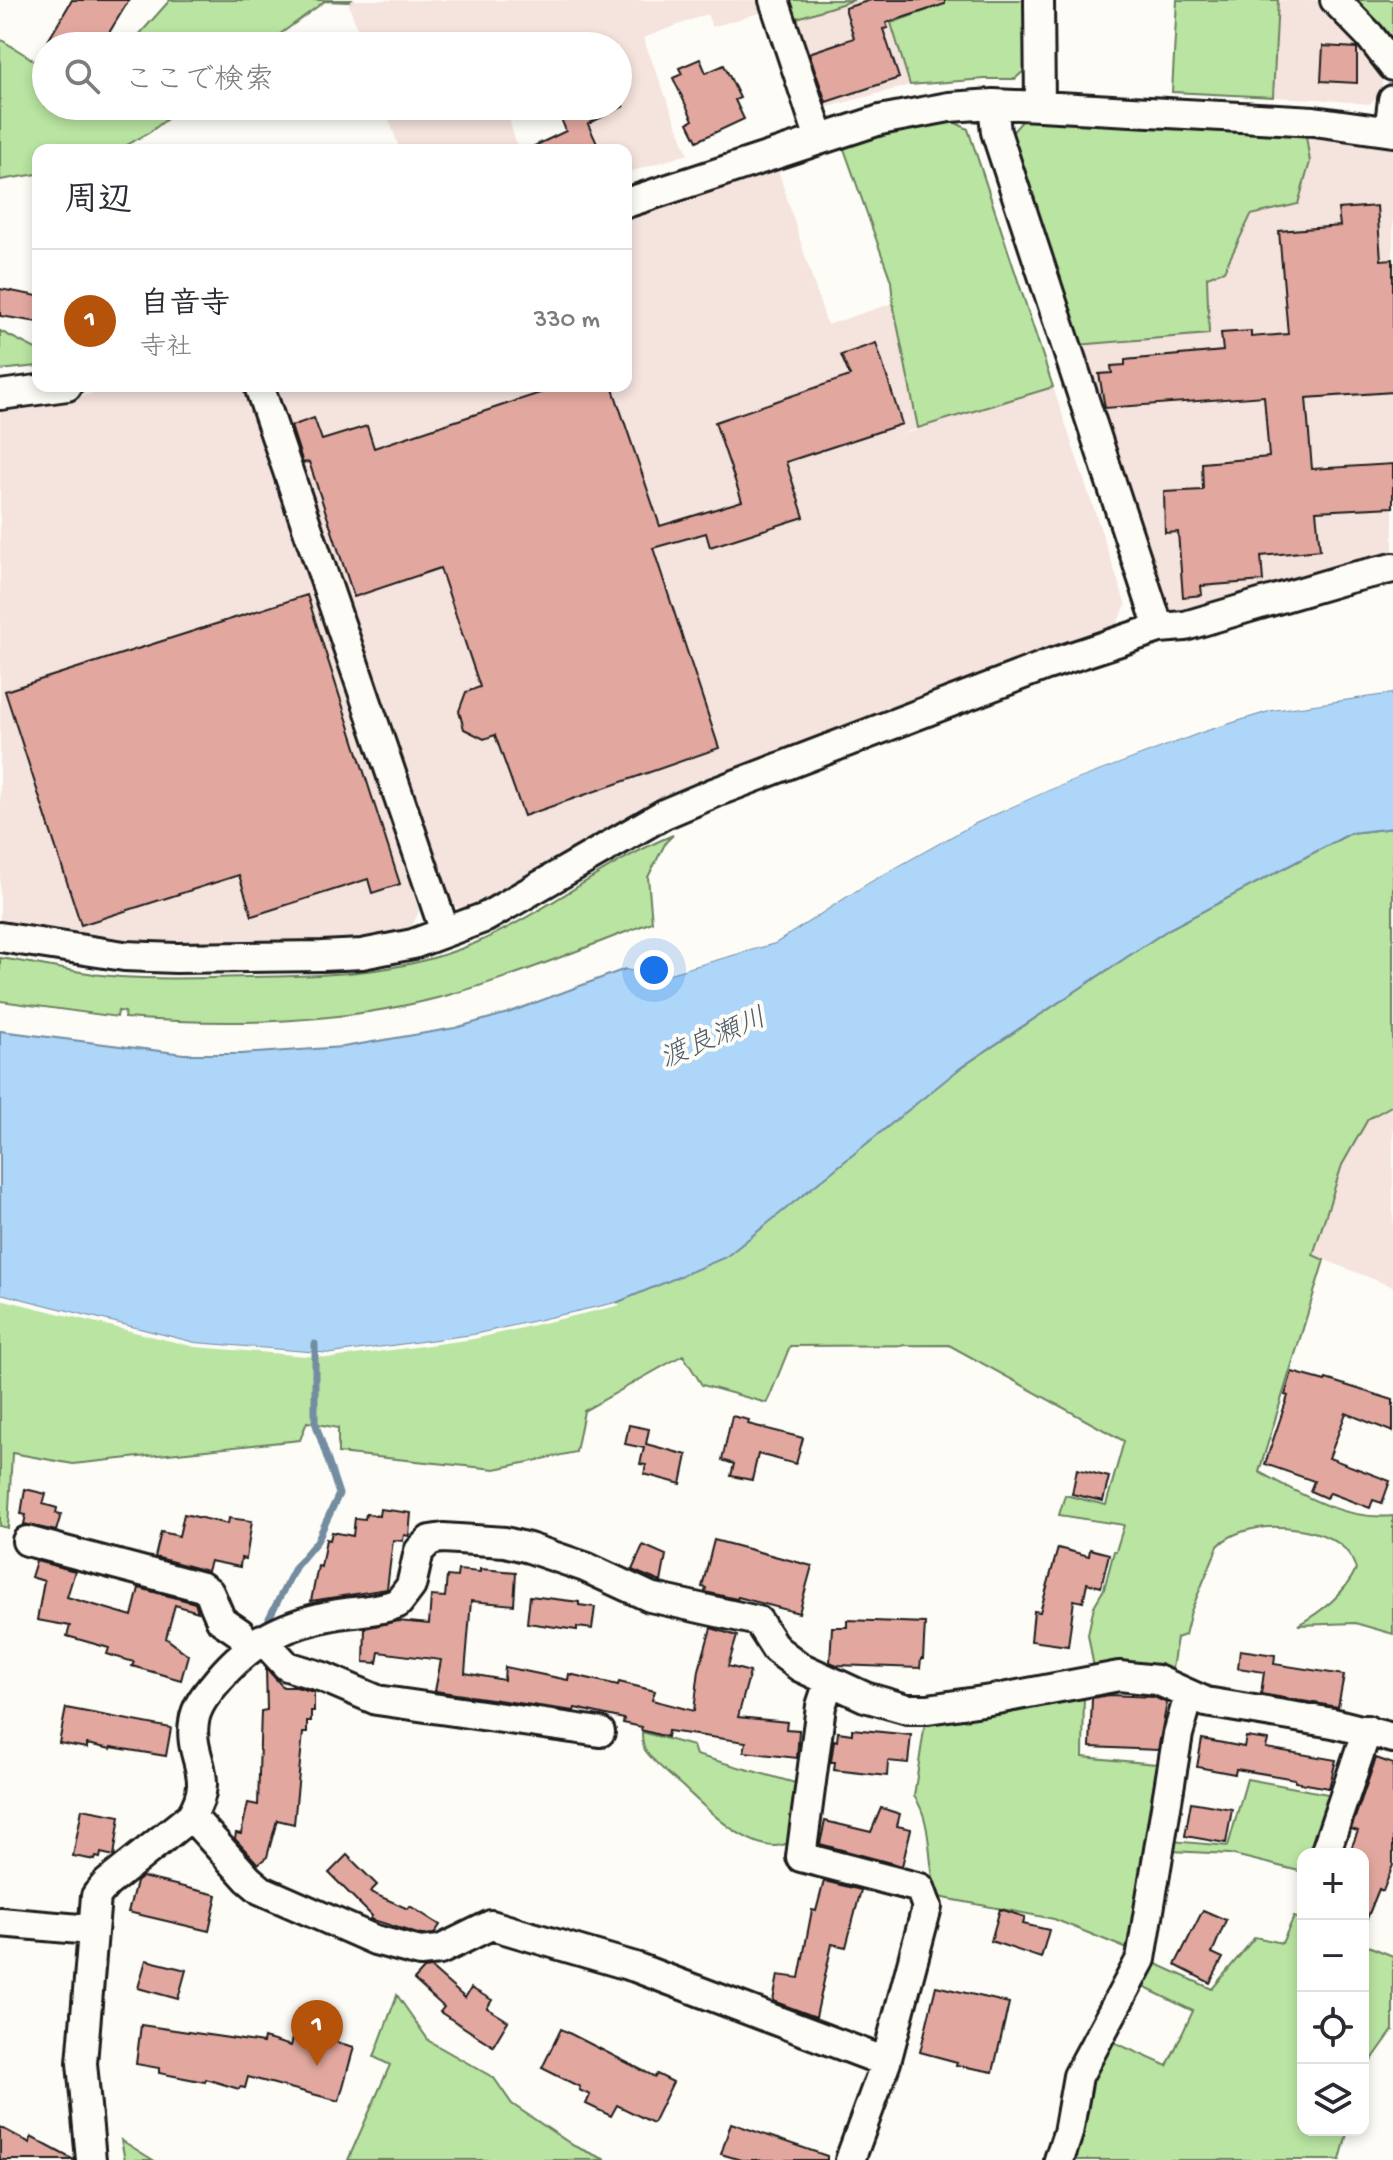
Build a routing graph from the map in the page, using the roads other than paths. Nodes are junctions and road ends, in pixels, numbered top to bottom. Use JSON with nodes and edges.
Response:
{"nodes":[{"id":1,"x":774,"y":0,"type":"edge"},
{"id":2,"x":1039,"y":0,"type":"edge"},
{"id":3,"x":1335,"y":0,"type":"edge"},
{"id":4,"x":1393,"y":66,"type":"edge"},
{"id":5,"x":1393,"y":100,"type":"edge"},
{"id":6,"x":993,"y":104,"type":"junction"},
{"id":7,"x":1040,"y":106,"type":"junction"},
{"id":8,"x":1391,"y":132,"type":"edge"},
{"id":9,"x":820,"y":139,"type":"junction"},
{"id":10,"x":632,"y":201,"type":"edge"},
{"id":11,"x":32,"y":391,"type":"edge"},
{"id":12,"x":261,"y":392,"type":"edge"},
{"id":13,"x":0,"y":395,"type":"edge"},
{"id":14,"x":1393,"y":568,"type":"edge"},
{"id":15,"x":1159,"y":628,"type":"junction"},
{"id":16,"x":445,"y":932,"type":"junction"},
{"id":17,"x":0,"y":937,"type":"edge"},
{"id":18,"x":27,"y":1541,"type":"dead end"},
{"id":19,"x":256,"y":1643,"type":"junction"},
{"id":20,"x":829,"y":1682,"type":"junction"},
{"id":21,"x":1189,"y":1696,"type":"junction"},
{"id":22,"x":600,"y":1732,"type":"dead end"},
{"id":23,"x":1380,"y":1734,"type":"edge"},
{"id":24,"x":191,"y":1816,"type":"junction"},
{"id":25,"x":1328,"y":1848,"type":"edge"},
{"id":26,"x":0,"y":1922,"type":"edge"},
{"id":27,"x":91,"y":1930,"type":"junction"},
{"id":28,"x":886,"y":2062,"type":"junction"},
{"id":29,"x":91,"y":2160,"type":"edge"},
{"id":30,"x":850,"y":2160,"type":"edge"},
{"id":31,"x":1059,"y":2160,"type":"edge"}],
"edges":[{"from":1,"to":9,"type":"street"},
{"from":2,"to":7,"type":"street"},
{"from":3,"to":4,"type":"street"},
{"from":5,"to":8,"type":"street"},
{"from":6,"to":7,"type":"street"},
{"from":6,"to":9,"type":"street"},
{"from":6,"to":15,"type":"street"},
{"from":7,"to":8,"type":"street"},
{"from":9,"to":10,"type":"street"},
{"from":11,"to":13,"type":"street"},
{"from":12,"to":16,"type":"street"},
{"from":14,"to":15,"type":"street"},
{"from":15,"to":16,"type":"street"},
{"from":16,"to":17,"type":"street"},
{"from":18,"to":19,"type":"street"},
{"from":19,"to":20,"type":"street"},
{"from":19,"to":22,"type":"street"},
{"from":19,"to":24,"type":"street"},
{"from":20,"to":21,"type":"street"},
{"from":20,"to":28,"type":"street"},
{"from":21,"to":23,"type":"street"},
{"from":21,"to":31,"type":"street"},
{"from":23,"to":25,"type":"street"},
{"from":24,"to":27,"type":"street"},
{"from":24,"to":28,"type":"street"},
{"from":26,"to":27,"type":"street"},
{"from":27,"to":29,"type":"street"},
{"from":28,"to":30,"type":"street"}]}
